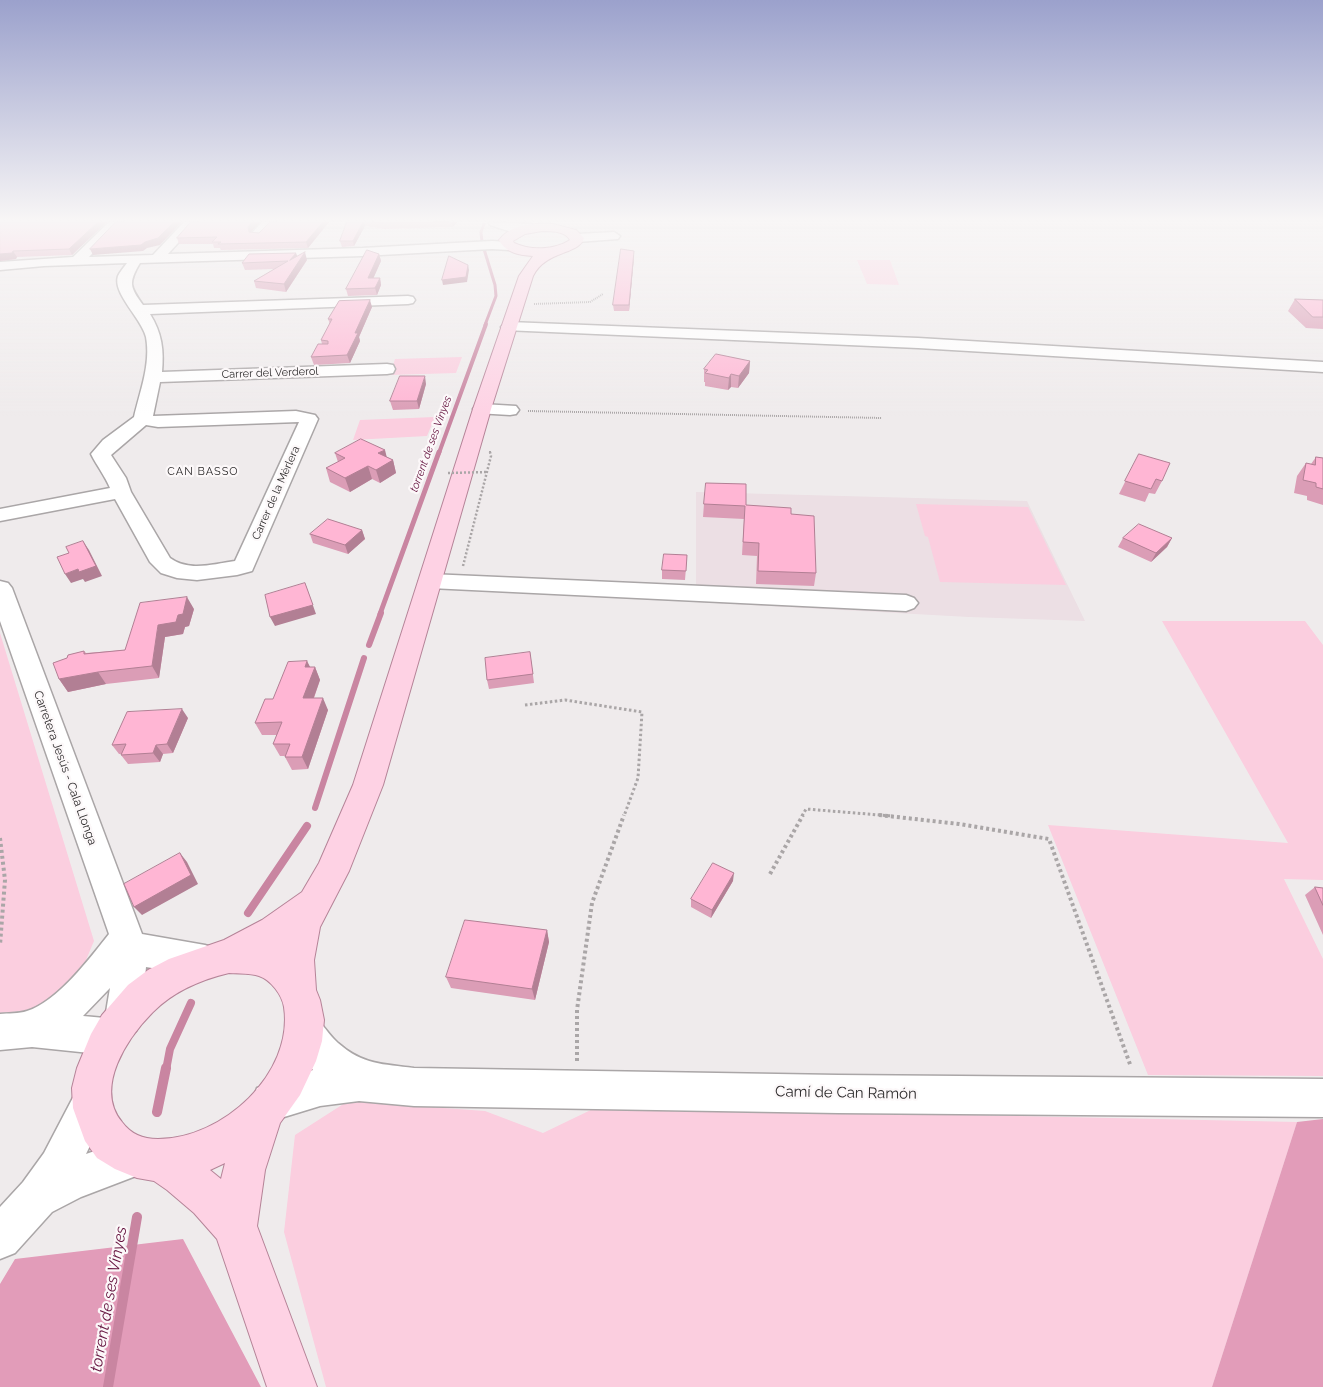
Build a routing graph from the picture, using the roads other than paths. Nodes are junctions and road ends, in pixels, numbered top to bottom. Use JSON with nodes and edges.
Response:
{"nodes":[{"id":1,"x":124,"y":286,"type":"edge"},
{"id":2,"x":522,"y":287,"type":"edge"},
{"id":3,"x":408,"y":300,"type":"dead end"},
{"id":4,"x":139,"y":310,"type":"junction"},
{"id":5,"x":509,"y":327,"type":"junction"},
{"id":6,"x":1323,"y":367,"type":"edge"},
{"id":7,"x":387,"y":369,"type":"dead end"},
{"id":8,"x":152,"y":377,"type":"junction"},
{"id":9,"x":482,"y":409,"type":"junction"},
{"id":10,"x":510,"y":410,"type":"road end"},
{"id":11,"x":143,"y":419,"type":"junction"},
{"id":12,"x":121,"y":492,"type":"junction"},
{"id":13,"x":0,"y":515,"type":"edge"},
{"id":14,"x":430,"y":581,"type":"junction"},
{"id":15,"x":0,"y":588,"type":"edge"},
{"id":16,"x":906,"y":603,"type":"dead end"},
{"id":17,"x":314,"y":902,"type":"junction"},
{"id":18,"x":128,"y":942,"type":"junction"},
{"id":19,"x":217,"y":958,"type":"junction"},
{"id":20,"x":298,"y":990,"type":"junction"},
{"id":21,"x":116,"y":1027,"type":"junction"},
{"id":22,"x":16,"y":1030,"type":"edge"},
{"id":23,"x":304,"y":1030,"type":"junction"},
{"id":24,"x":369,"y":1082,"type":"junction"},
{"id":25,"x":1323,"y":1098,"type":"edge"},
{"id":26,"x":92,"y":1102,"type":"junction"},
{"id":27,"x":267,"y":1107,"type":"junction"},
{"id":28,"x":148,"y":1159,"type":"junction"},
{"id":29,"x":38,"y":1198,"type":"junction"},
{"id":30,"x":235,"y":1226,"type":"junction"},
{"id":31,"x":0,"y":1238,"type":"edge"},
{"id":32,"x":292,"y":1387,"type":"edge"}],
"edges":[{"from":1,"to":4,"type":"street"},
{"from":2,"to":5,"type":"main road"},
{"from":3,"to":4,"type":"street"},
{"from":4,"to":8,"type":"street"},
{"from":5,"to":6,"type":"street"},
{"from":5,"to":9,"type":"main road"},
{"from":7,"to":8,"type":"street","name":"Carrer del Verderol"},
{"from":8,"to":11,"type":"street"},
{"from":9,"to":10,"type":"street"},
{"from":9,"to":14,"type":"main road"},
{"from":11,"to":12,"type":"street","name":"Carrer de la Mèrlera"},
{"from":11,"to":12,"type":"street","name":"Carrer de la Mèrlera"},
{"from":12,"to":13,"type":"street"},
{"from":14,"to":16,"type":"street"},
{"from":14,"to":17,"type":"main road"},
{"from":15,"to":18,"type":"street","name":"Carretera Jesús - Cala Llonga"},
{"from":17,"to":19,"type":"main road"},
{"from":17,"to":20,"type":"main road"},
{"from":18,"to":19,"type":"street"},
{"from":18,"to":21,"type":"street","name":"Carretera Jesús - Cala Llonga"},
{"from":18,"to":22,"type":"street"},
{"from":19,"to":20,"type":"main road"},
{"from":19,"to":21,"type":"main road"},
{"from":20,"to":23,"type":"main road"},
{"from":21,"to":22,"type":"street"},
{"from":21,"to":26,"type":"main road"},
{"from":23,"to":24,"type":"street","name":"Camí de Can Ramón"},
{"from":23,"to":27,"type":"main road"},
{"from":24,"to":25,"type":"street","name":"Camí de Can Ramón"},
{"from":24,"to":27,"type":"street","name":"Camí de Can Ramón"},
{"from":26,"to":28,"type":"main road"},
{"from":26,"to":29,"type":"street"},
{"from":27,"to":28,"type":"main road"},
{"from":27,"to":30,"type":"main road"},
{"from":28,"to":29,"type":"street"},
{"from":28,"to":30,"type":"main road"},
{"from":29,"to":31,"type":"street"},
{"from":30,"to":32,"type":"main road"}]}
